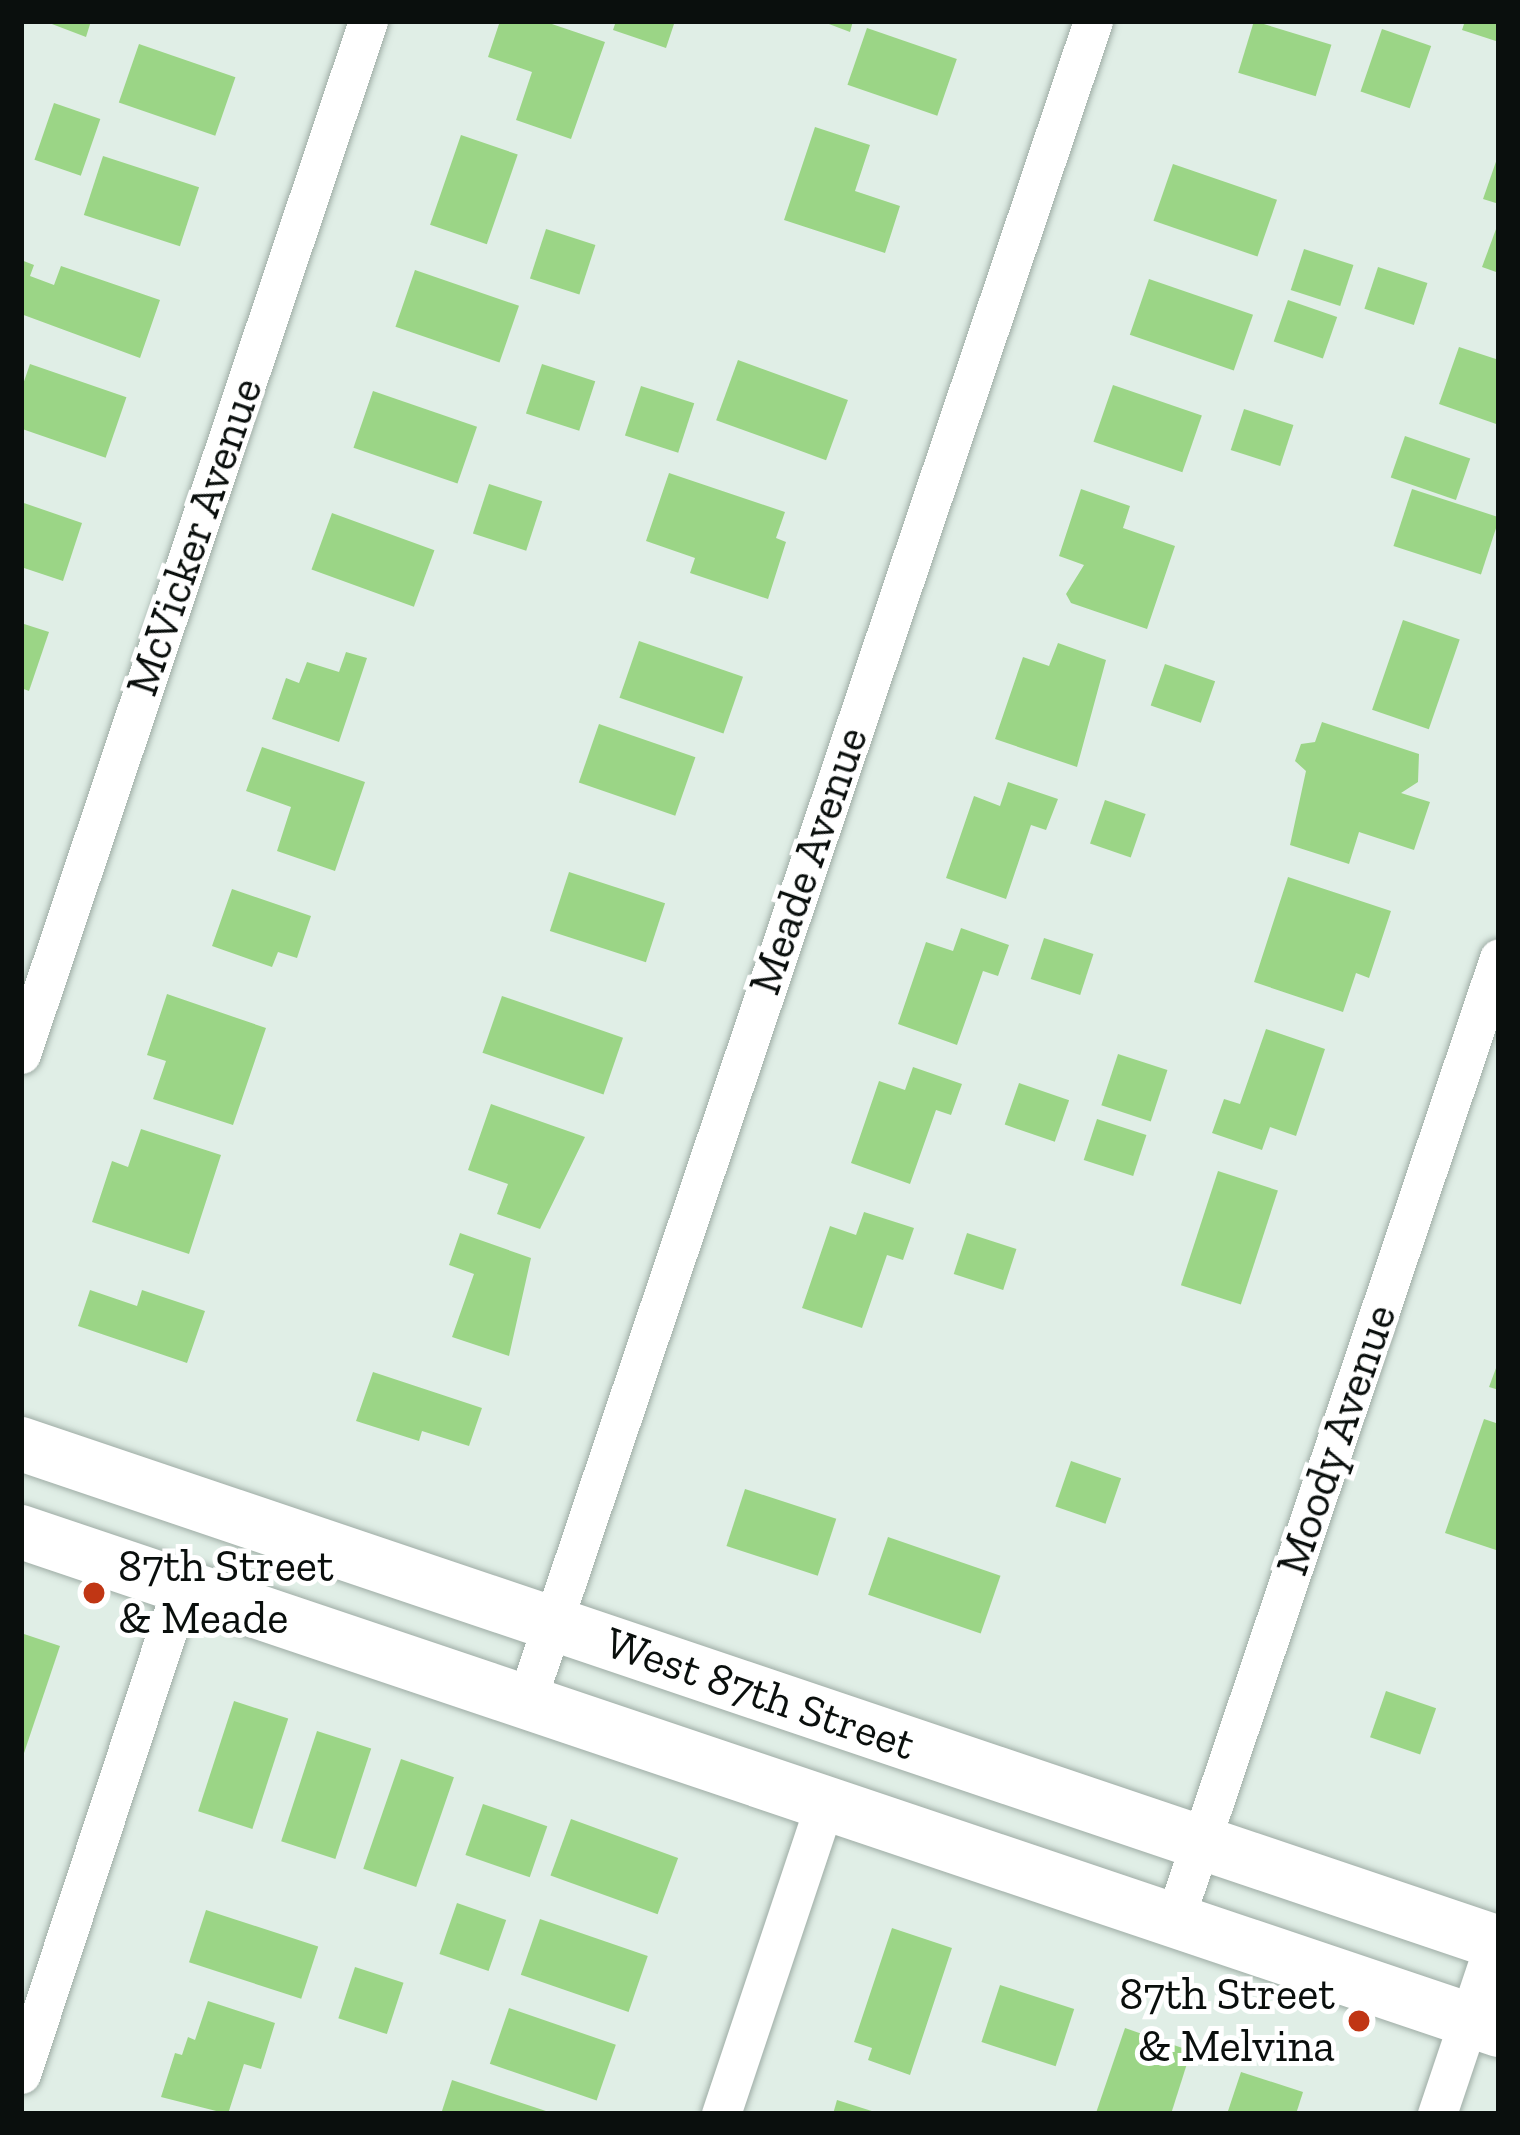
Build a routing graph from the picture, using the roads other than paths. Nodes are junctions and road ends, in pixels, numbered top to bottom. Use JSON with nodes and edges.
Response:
{"nodes":[{"id":1,"x":368,"y":21,"type":"edge"},
{"id":2,"x":1093,"y":21,"type":"edge"},
{"id":3,"x":1499,"y":958,"type":"edge"},
{"id":4,"x":21,"y":1054,"type":"edge"},
{"id":5,"x":21,"y":1444,"type":"edge"},
{"id":6,"x":21,"y":1532,"type":"edge"},
{"id":7,"x":182,"y":1586,"type":"junction"},
{"id":8,"x":552,"y":1623,"type":"junction"},
{"id":9,"x":526,"y":1702,"type":"junction"},
{"id":10,"x":826,"y":1800,"type":"junction"},
{"id":11,"x":1201,"y":1843,"type":"junction"},
{"id":12,"x":1174,"y":1921,"type":"junction"},
{"id":13,"x":1497,"y":1942,"type":"edge"},
{"id":14,"x":1484,"y":2025,"type":"edge"},
{"id":15,"x":21,"y":2074,"type":"edge"},
{"id":16,"x":721,"y":2114,"type":"edge"},
{"id":17,"x":1437,"y":2114,"type":"edge"}],
"edges":[{"from":1,"to":4,"type":"street","name":"McVicker Avenue"},
{"from":2,"to":8,"type":"street","name":"Meade Avenue"},
{"from":3,"to":11,"type":"street","name":"Moody Avenue"},
{"from":5,"to":8,"type":"main road","name":"West 87th Street"},
{"from":6,"to":7,"type":"main road","name":"West 87th Street"},
{"from":7,"to":9,"type":"main road","name":"West 87th Street"},
{"from":7,"to":15,"type":"street"},
{"from":8,"to":9,"type":"street","name":"Meade Avenue"},
{"from":8,"to":11,"type":"main road","name":"West 87th Street"},
{"from":9,"to":10,"type":"main road","name":"West 87th Street"},
{"from":10,"to":12,"type":"main road","name":"West 87th Street"},
{"from":10,"to":16,"type":"street"},
{"from":11,"to":12,"type":"street","name":"Moody Avenue"},
{"from":11,"to":13,"type":"main road","name":"West 87th Street"},
{"from":12,"to":14,"type":"main road","name":"West 87th Street"},
{"from":13,"to":14,"type":"street"},
{"from":14,"to":17,"type":"street"}]}
